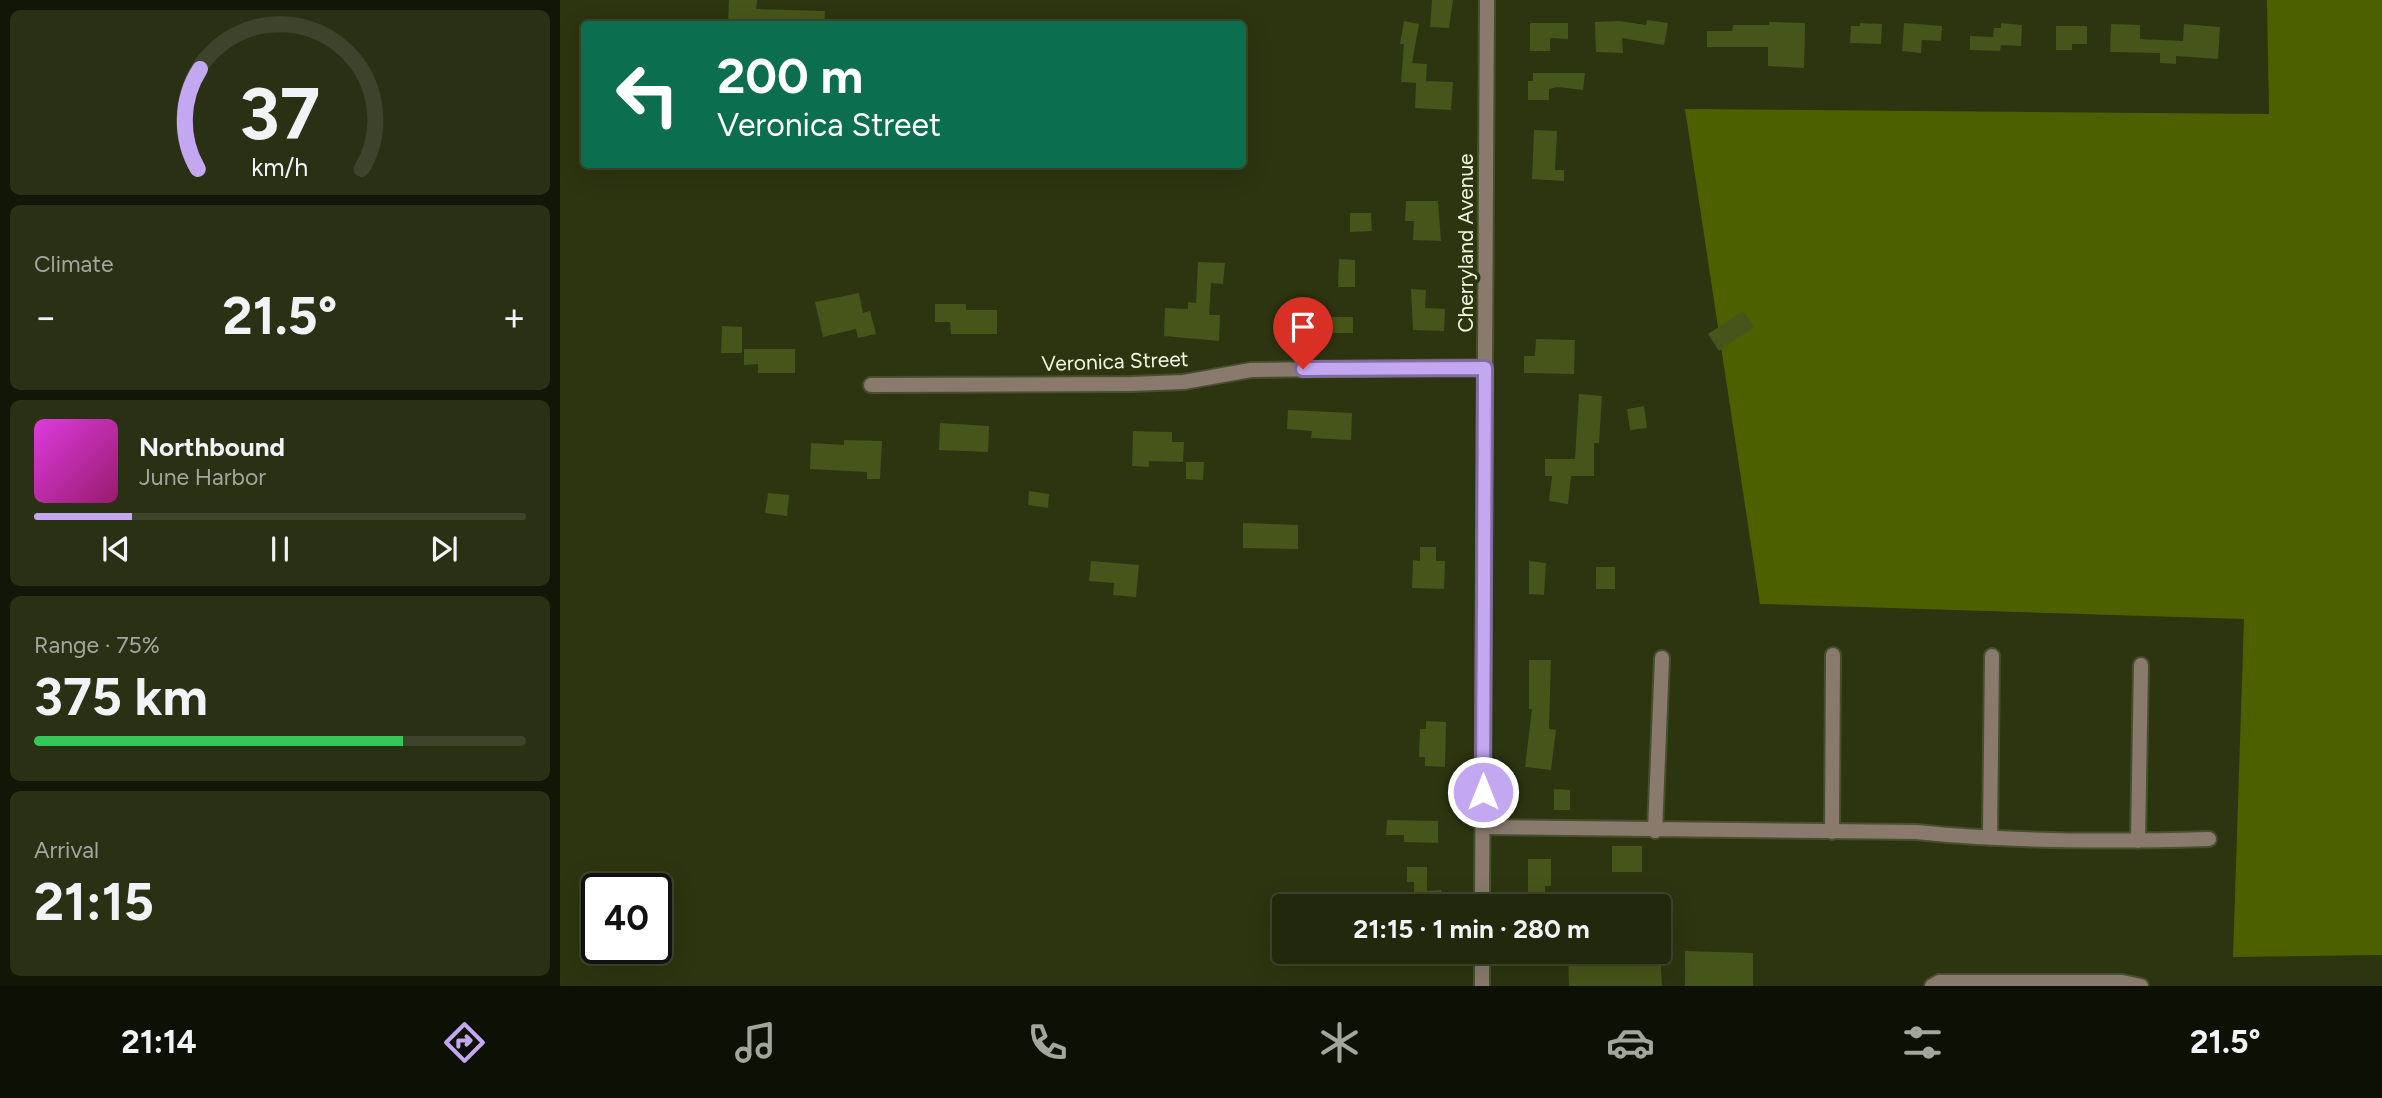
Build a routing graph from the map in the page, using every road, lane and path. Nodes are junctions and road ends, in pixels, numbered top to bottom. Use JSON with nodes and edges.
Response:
{"nodes":[{"id":1,"x":1487,"y":0,"type":"edge"},
{"id":2,"x":1485,"y":368,"type":"junction"},
{"id":3,"x":872,"y":385,"type":"dead end"},
{"id":4,"x":1833,"y":655,"type":"dead end"},
{"id":5,"x":1992,"y":656,"type":"dead end"},
{"id":6,"x":1662,"y":658,"type":"dead end"},
{"id":7,"x":2141,"y":665,"type":"dead end"},
{"id":8,"x":1483,"y":827,"type":"junction"},
{"id":9,"x":1655,"y":831,"type":"junction"},
{"id":10,"x":1832,"y":832,"type":"junction"},
{"id":11,"x":1990,"y":838,"type":"junction"},
{"id":12,"x":2209,"y":839,"type":"dead end"},
{"id":13,"x":2137,"y":841,"type":"junction"},
{"id":14,"x":1482,"y":894,"type":"edge"},
{"id":15,"x":1482,"y":964,"type":"edge"},
{"id":16,"x":1482,"y":986,"type":"edge"},
{"id":17,"x":1932,"y":986,"type":"edge"},
{"id":18,"x":2141,"y":986,"type":"edge"}],
"edges":[{"from":1,"to":2,"type":"street","name":"Cherryland Avenue"},
{"from":2,"to":3,"type":"street","name":"Veronica Street"},
{"from":2,"to":8,"type":"street","name":"Cherryland Avenue"},
{"from":4,"to":10,"type":"street"},
{"from":5,"to":11,"type":"street"},
{"from":6,"to":9,"type":"street"},
{"from":7,"to":13,"type":"street"},
{"from":8,"to":9,"type":"street"},
{"from":8,"to":14,"type":"street","name":"Cherryland Avenue"},
{"from":9,"to":10,"type":"street"},
{"from":10,"to":11,"type":"street"},
{"from":11,"to":13,"type":"street"},
{"from":12,"to":13,"type":"street"},
{"from":15,"to":16,"type":"street"},
{"from":17,"to":18,"type":"street"}]}
